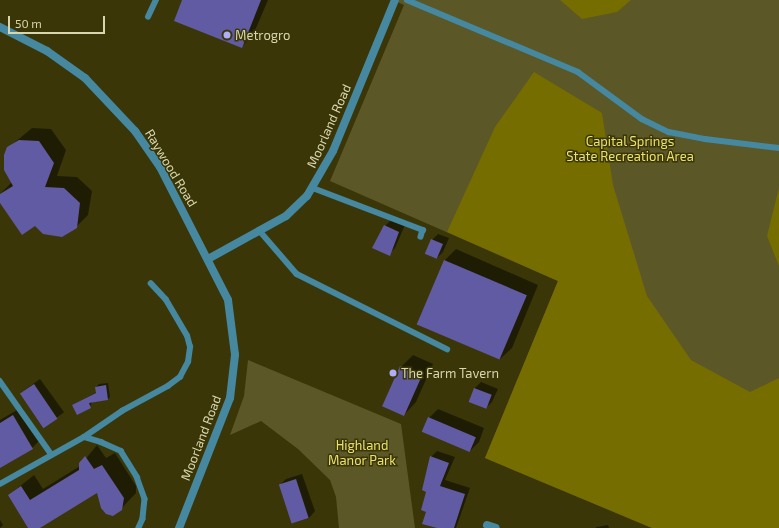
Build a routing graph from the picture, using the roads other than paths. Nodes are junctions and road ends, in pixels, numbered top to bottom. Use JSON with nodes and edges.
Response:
{"nodes":[{"id":1,"x":156,"y":0,"type":"edge"},
{"id":2,"x":395,"y":0,"type":"edge"},
{"id":3,"x":407,"y":0,"type":"edge"},
{"id":4,"x":148,"y":17,"type":"dead end"},
{"id":5,"x":0,"y":27,"type":"edge"},
{"id":6,"x":779,"y":148,"type":"edge"},
{"id":7,"x":313,"y":188,"type":"junction"},
{"id":8,"x":259,"y":230,"type":"junction"},
{"id":9,"x":421,"y":237,"type":"dead end"},
{"id":10,"x":208,"y":259,"type":"junction"},
{"id":11,"x":151,"y":284,"type":"dead end"},
{"id":12,"x":447,"y":349,"type":"dead end"},
{"id":13,"x":236,"y":355,"type":"joint"},
{"id":14,"x":0,"y":381,"type":"edge"},
{"id":15,"x":84,"y":437,"type":"junction"},
{"id":16,"x":52,"y":455,"type":"junction"},
{"id":17,"x":0,"y":484,"type":"edge"},
{"id":18,"x":487,"y":525,"type":"dead end"},
{"id":19,"x":139,"y":528,"type":"edge"},
{"id":20,"x":179,"y":528,"type":"edge"},
{"id":21,"x":496,"y":528,"type":"edge"}],
"edges":[{"from":1,"to":4,"type":"lane"},
{"from":2,"to":7,"type":"street","name":"Moorland Road"},
{"from":3,"to":6,"type":"lane"},
{"from":5,"to":10,"type":"street","name":"Raywood Road"},
{"from":7,"to":8,"type":"street","name":"Moorland Road"},
{"from":7,"to":9,"type":"lane"},
{"from":8,"to":10,"type":"street","name":"Moorland Road"},
{"from":8,"to":12,"type":"lane"},
{"from":10,"to":13,"type":"street","name":"Raywood Road"},
{"from":11,"to":15,"type":"lane"},
{"from":13,"to":20,"type":"street","name":"Moorland Road"},
{"from":14,"to":16,"type":"lane"},
{"from":15,"to":16,"type":"lane"},
{"from":15,"to":19,"type":"lane"},
{"from":16,"to":17,"type":"lane"},
{"from":18,"to":21,"type":"street"}]}
